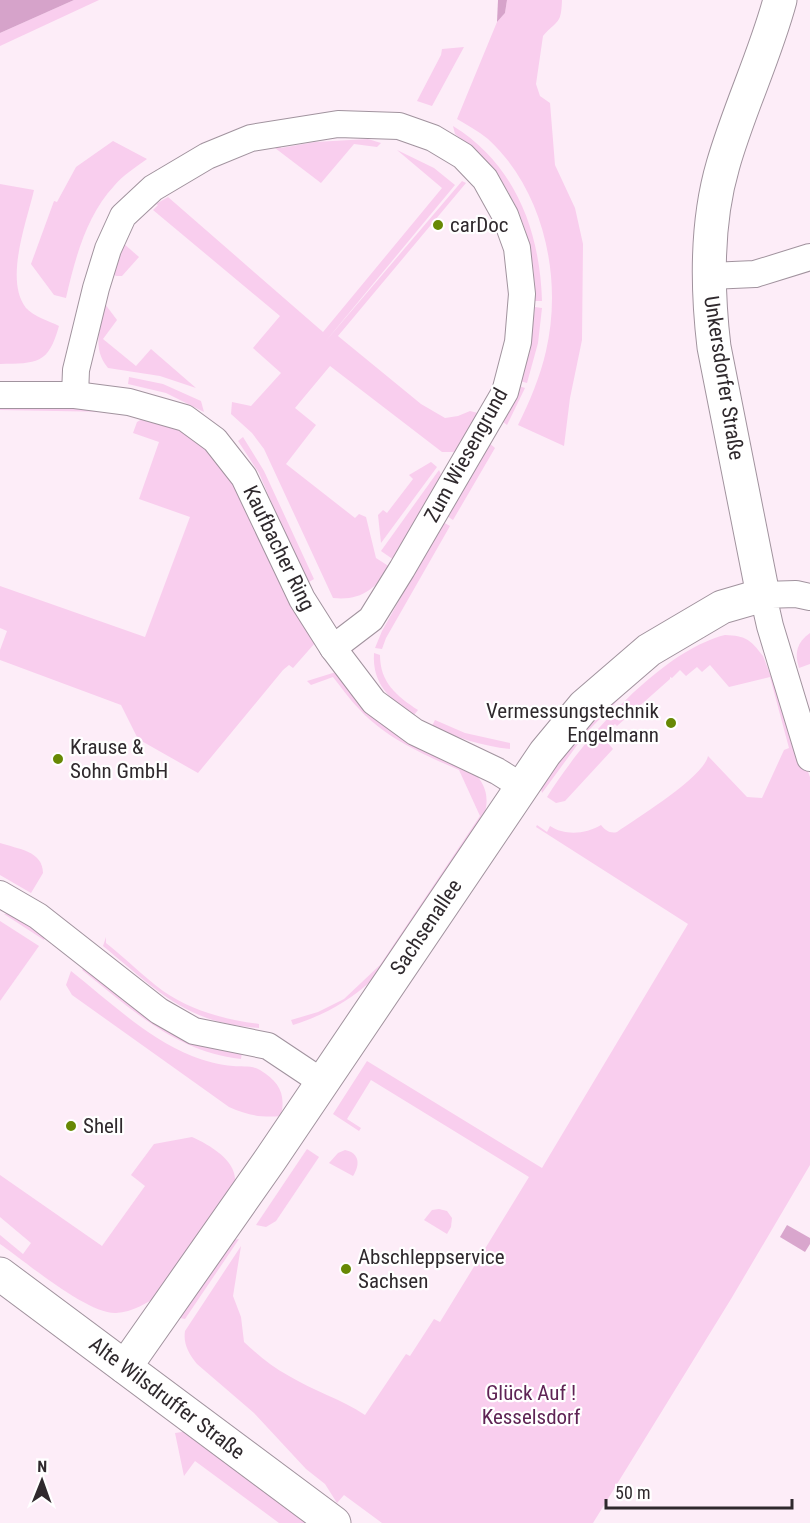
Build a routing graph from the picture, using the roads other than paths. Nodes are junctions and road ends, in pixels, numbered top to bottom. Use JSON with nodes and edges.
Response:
{"nodes":[{"id":1,"x":780,"y":0,"type":"edge"},
{"id":2,"x":810,"y":257,"type":"edge"},
{"id":3,"x":710,"y":276,"type":"junction"},
{"id":4,"x":0,"y":395,"type":"edge"},
{"id":5,"x":75,"y":395,"type":"junction"},
{"id":6,"x":763,"y":595,"type":"junction"},
{"id":7,"x":810,"y":597,"type":"edge"},
{"id":8,"x":333,"y":648,"type":"junction"},
{"id":9,"x":808,"y":747,"type":"edge"},
{"id":10,"x":521,"y":786,"type":"junction"},
{"id":11,"x":0,"y":894,"type":"edge"},
{"id":12,"x":322,"y":1082,"type":"junction"},
{"id":13,"x":0,"y":1274,"type":"edge"},
{"id":14,"x":125,"y":1367,"type":"junction"},
{"id":15,"x":334,"y":1523,"type":"edge"}],
"edges":[{"from":1,"to":3,"type":"street","name":"Unkersdorfer Straße"},
{"from":2,"to":3,"type":"street"},
{"from":3,"to":6,"type":"street","name":"Unkersdorfer Straße"},
{"from":4,"to":5,"type":"street","name":"Kaufbacher Ring"},
{"from":5,"to":8,"type":"street","name":"Kaufbacher Ring"},
{"from":5,"to":8,"type":"street","name":"Zum Wiesengrund"},
{"from":6,"to":7,"type":"street","name":"Sachsenallee"},
{"from":6,"to":9,"type":"street","name":"Unkersdorfer Straße"},
{"from":6,"to":10,"type":"street","name":"Sachsenallee"},
{"from":8,"to":10,"type":"street","name":"Kaufbacher Ring"},
{"from":10,"to":12,"type":"street","name":"Sachsenallee"},
{"from":11,"to":12,"type":"street"},
{"from":12,"to":14,"type":"street","name":"Sachsenallee"},
{"from":13,"to":14,"type":"street","name":"Alte Wilsdruffer Straße"},
{"from":14,"to":15,"type":"street","name":"Alte Wilsdruffer Straße"}]}
